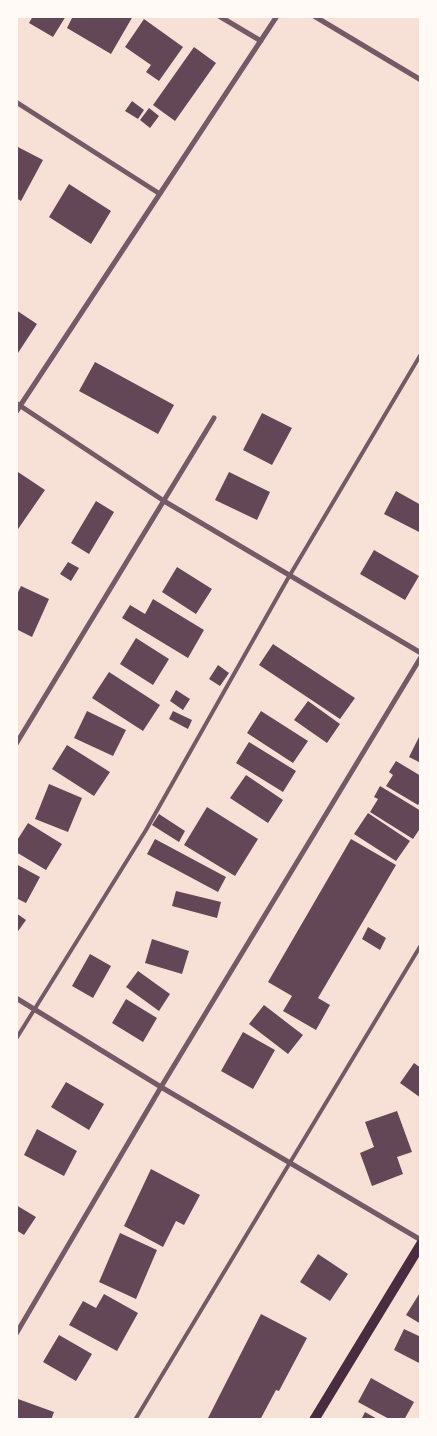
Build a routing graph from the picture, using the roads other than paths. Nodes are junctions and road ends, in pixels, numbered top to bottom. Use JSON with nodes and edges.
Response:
{"nodes":[{"id":1,"x":219,"y":16,"type":"edge"},
{"id":2,"x":278,"y":16,"type":"edge"},
{"id":3,"x":314,"y":16,"type":"edge"},
{"id":4,"x":261,"y":41,"type":"junction"},
{"id":5,"x":421,"y":80,"type":"edge"},
{"id":6,"x":16,"y":102,"type":"edge"},
{"id":7,"x":160,"y":194,"type":"junction"},
{"id":8,"x":421,"y":354,"type":"edge"},
{"id":9,"x":18,"y":404,"type":"edge"},
{"id":10,"x":16,"y":412,"type":"edge"},
{"id":11,"x":214,"y":418,"type":"dead end"},
{"id":12,"x":164,"y":501,"type":"junction"},
{"id":13,"x":290,"y":576,"type":"junction"},
{"id":14,"x":421,"y":655,"type":"edge"},
{"id":15,"x":16,"y":744,"type":"edge"},
{"id":16,"x":421,"y":945,"type":"edge"},
{"id":17,"x":16,"y":998,"type":"edge"},
{"id":18,"x":34,"y":1009,"type":"junction"},
{"id":19,"x":16,"y":1039,"type":"edge"},
{"id":20,"x":161,"y":1087,"type":"junction"},
{"id":21,"x":290,"y":1162,"type":"junction"},
{"id":22,"x":421,"y":1242,"type":"edge"},
{"id":23,"x":16,"y":1334,"type":"edge"},
{"id":24,"x":134,"y":1420,"type":"edge"},
{"id":25,"x":314,"y":1420,"type":"edge"}],
"edges":[{"from":1,"to":4,"type":"street"},
{"from":2,"to":4,"type":"street"},
{"from":3,"to":5,"type":"street"},
{"from":4,"to":7,"type":"street"},
{"from":6,"to":7,"type":"street"},
{"from":7,"to":9,"type":"street"},
{"from":8,"to":13,"type":"lane"},
{"from":9,"to":10,"type":"street"},
{"from":9,"to":12,"type":"street"},
{"from":11,"to":12,"type":"street"},
{"from":12,"to":13,"type":"street"},
{"from":12,"to":15,"type":"street"},
{"from":13,"to":14,"type":"street"},
{"from":13,"to":18,"type":"lane"},
{"from":14,"to":20,"type":"street"},
{"from":16,"to":21,"type":"lane"},
{"from":17,"to":18,"type":"street"},
{"from":18,"to":19,"type":"lane"},
{"from":18,"to":20,"type":"street"},
{"from":20,"to":21,"type":"street"},
{"from":20,"to":23,"type":"street"},
{"from":21,"to":22,"type":"street"},
{"from":21,"to":24,"type":"lane"},
{"from":22,"to":25,"type":"main road"}]}
